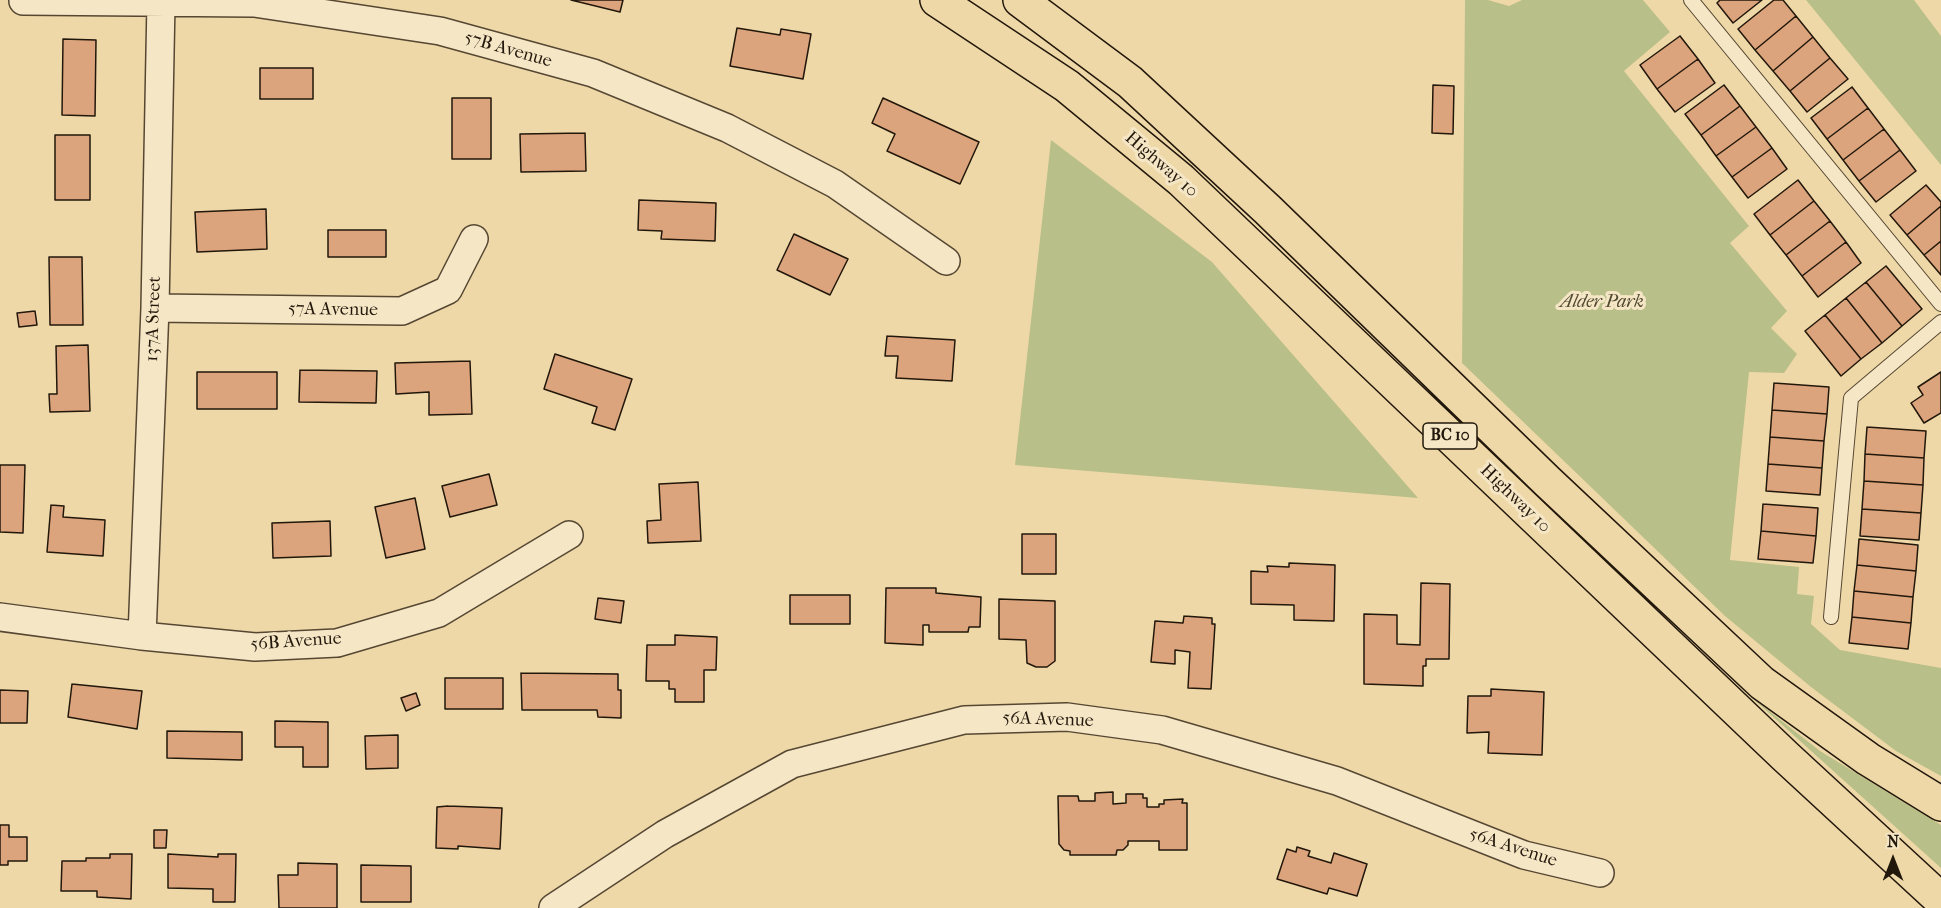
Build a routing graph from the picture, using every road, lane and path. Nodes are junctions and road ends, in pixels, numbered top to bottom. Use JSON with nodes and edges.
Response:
{"nodes":[{"id":1,"x":937,"y":0,"type":"edge"},
{"id":2,"x":1020,"y":0,"type":"edge"},
{"id":3,"x":1691,"y":0,"type":"edge"},
{"id":4,"x":23,"y":1,"type":"edge"},
{"id":5,"x":161,"y":2,"type":"junction"},
{"id":6,"x":474,"y":239,"type":"dead end"},
{"id":7,"x":946,"y":261,"type":"dead end"},
{"id":8,"x":1941,"y":304,"type":"edge"},
{"id":9,"x":155,"y":308,"type":"junction"},
{"id":10,"x":1941,"y":322,"type":"edge"},
{"id":11,"x":569,"y":535,"type":"dead end"},
{"id":12,"x":0,"y":617,"type":"edge"},
{"id":13,"x":1831,"y":617,"type":"dead end"},
{"id":14,"x":142,"y":636,"type":"junction"},
{"id":15,"x":1941,"y":804,"type":"edge"},
{"id":16,"x":1600,"y":873,"type":"dead end"},
{"id":17,"x":1941,"y":900,"type":"edge"},
{"id":18,"x":553,"y":908,"type":"edge"}],
"edges":[{"from":1,"to":17,"type":"highway","name":"Highway 10","number":"BC 10"},
{"from":2,"to":15,"type":"highway","name":"Highway 10","number":"BC 10"},
{"from":3,"to":8,"type":"lane"},
{"from":4,"to":5,"type":"street","name":"57B Avenue"},
{"from":5,"to":7,"type":"street","name":"57B Avenue"},
{"from":5,"to":9,"type":"street","name":"137A Street"},
{"from":6,"to":9,"type":"street","name":"57A Avenue"},
{"from":9,"to":14,"type":"street","name":"137A Street"},
{"from":10,"to":13,"type":"lane"},
{"from":11,"to":14,"type":"street","name":"56B Avenue"},
{"from":12,"to":14,"type":"street","name":"56B Avenue"},
{"from":16,"to":18,"type":"street","name":"56A Avenue"}]}
